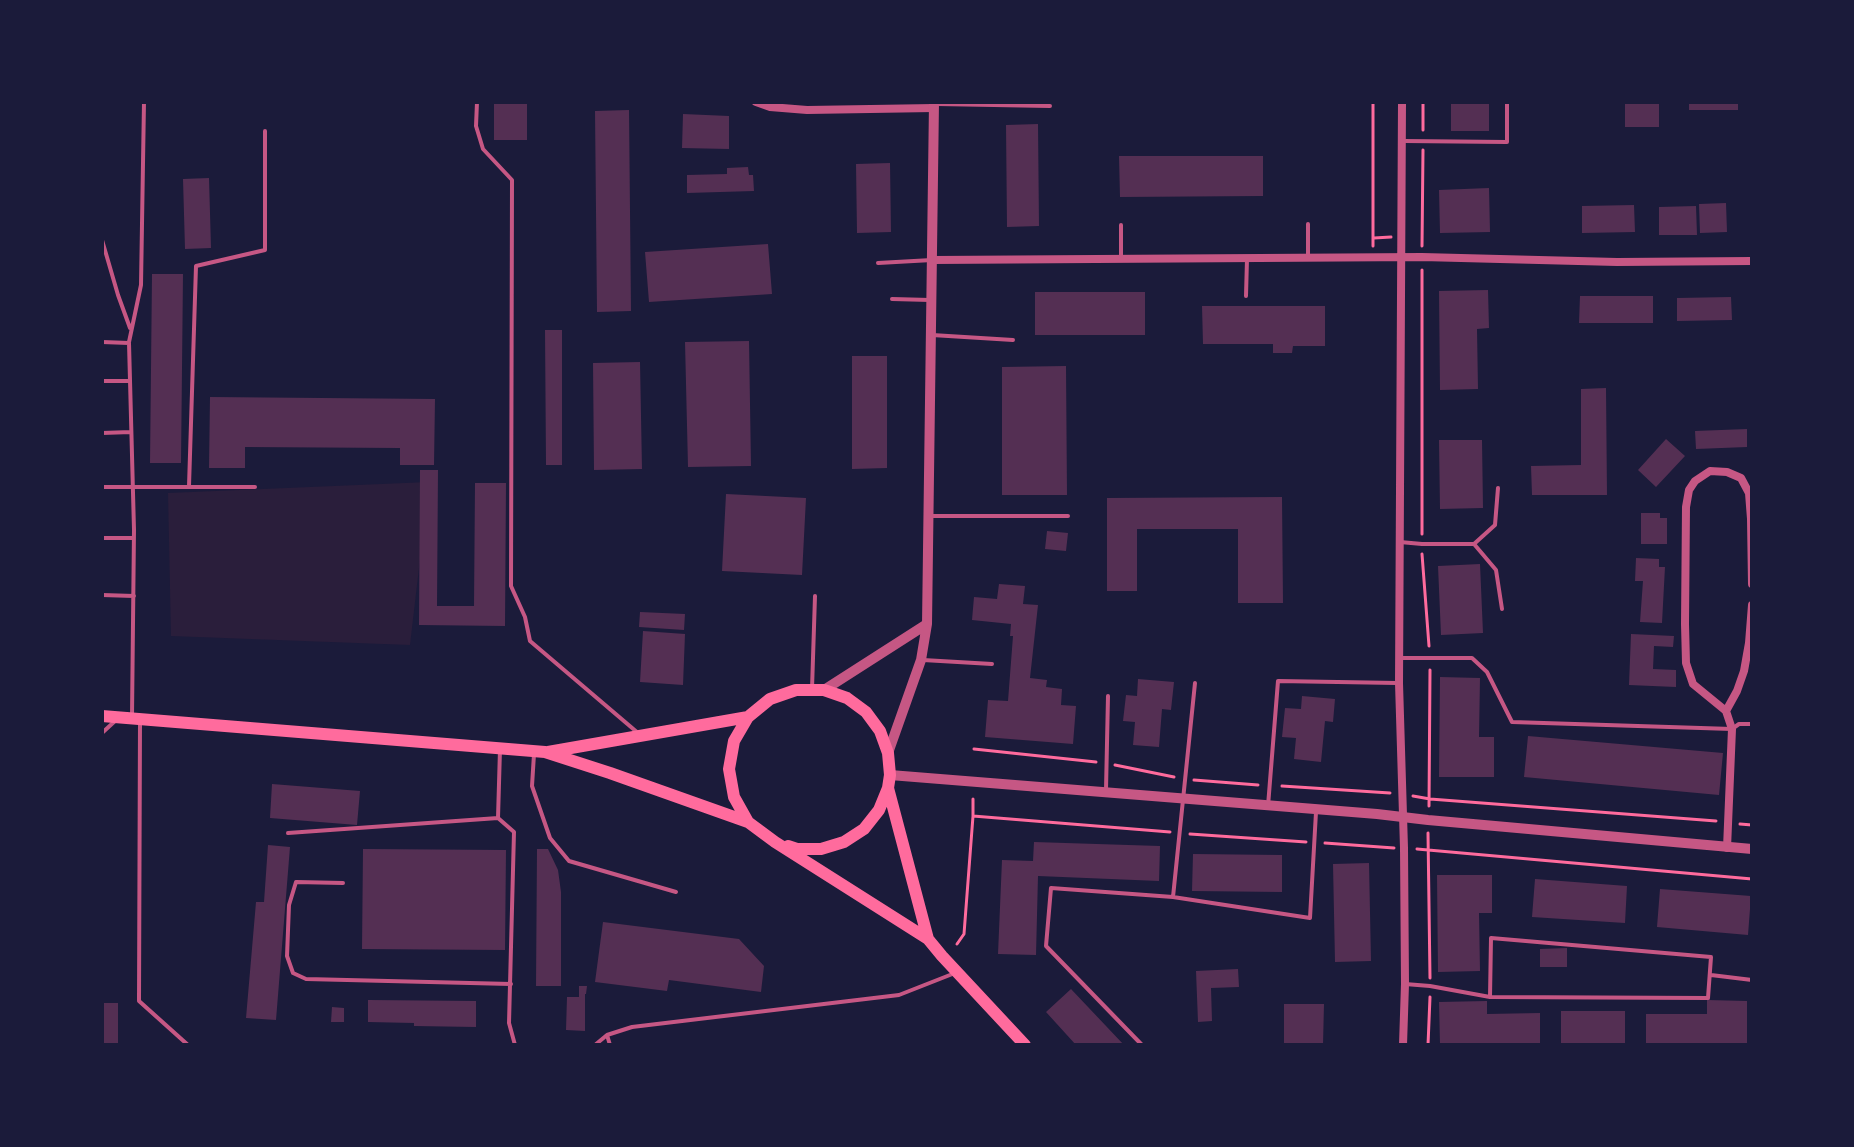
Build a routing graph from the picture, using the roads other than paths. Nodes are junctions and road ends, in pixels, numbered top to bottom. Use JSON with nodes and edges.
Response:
{"nodes":[{"id":1,"x":144,"y":102,"type":"edge"},
{"id":2,"x":477,"y":102,"type":"edge"},
{"id":3,"x":756,"y":102,"type":"edge"},
{"id":4,"x":1402,"y":102,"type":"edge"},
{"id":5,"x":1507,"y":102,"type":"edge"},
{"id":6,"x":934,"y":105,"type":"edge"},
{"id":7,"x":1050,"y":106,"type":"dead end"},
{"id":8,"x":265,"y":131,"type":"dead end"},
{"id":9,"x":1402,"y":141,"type":"junction"},
{"id":10,"x":1308,"y":224,"type":"dead end"},
{"id":11,"x":1121,"y":225,"type":"dead end"},
{"id":12,"x":102,"y":240,"type":"edge"},
{"id":13,"x":1402,"y":257,"type":"junction"},
{"id":14,"x":1308,"y":258,"type":"junction"},
{"id":15,"x":1121,"y":259,"type":"junction"},
{"id":16,"x":1247,"y":259,"type":"junction"},
{"id":17,"x":932,"y":260,"type":"junction"},
{"id":18,"x":1752,"y":261,"type":"edge"},
{"id":19,"x":878,"y":263,"type":"dead end"},
{"id":20,"x":102,"y":269,"type":"edge"},
{"id":21,"x":110,"y":269,"type":"junction"},
{"id":22,"x":1246,"y":296,"type":"dead end"},
{"id":23,"x":892,"y":299,"type":"dead end"},
{"id":24,"x":931,"y":300,"type":"junction"},
{"id":25,"x":131,"y":331,"type":"junction"},
{"id":26,"x":931,"y":335,"type":"junction"},
{"id":27,"x":1013,"y":340,"type":"dead end"},
{"id":28,"x":102,"y":342,"type":"edge"},
{"id":29,"x":129,"y":343,"type":"junction"},
{"id":30,"x":102,"y":381,"type":"edge"},
{"id":31,"x":130,"y":381,"type":"junction"},
{"id":32,"x":131,"y":432,"type":"junction"},
{"id":33,"x":102,"y":433,"type":"edge"},
{"id":34,"x":133,"y":486,"type":"junction"},
{"id":35,"x":189,"y":486,"type":"junction"},
{"id":36,"x":102,"y":487,"type":"edge"},
{"id":37,"x":255,"y":487,"type":"dead end"},
{"id":38,"x":1498,"y":488,"type":"dead end"},
{"id":39,"x":929,"y":516,"type":"junction"},
{"id":40,"x":1068,"y":516,"type":"dead end"},
{"id":41,"x":102,"y":538,"type":"edge"},
{"id":42,"x":134,"y":538,"type":"junction"},
{"id":43,"x":1400,"y":542,"type":"junction"},
{"id":44,"x":1474,"y":544,"type":"junction"},
{"id":45,"x":1752,"y":584,"type":"edge"},
{"id":46,"x":102,"y":595,"type":"edge"},
{"id":47,"x":134,"y":596,"type":"junction"},
{"id":48,"x":815,"y":596,"type":"dead end"},
{"id":49,"x":1752,"y":605,"type":"edge"},
{"id":50,"x":1502,"y":609,"type":"dead end"},
{"id":51,"x":927,"y":624,"type":"junction"},
{"id":52,"x":1400,"y":658,"type":"junction"},
{"id":53,"x":921,"y":660,"type":"junction"},
{"id":54,"x":992,"y":664,"type":"dead end"},
{"id":55,"x":1195,"y":683,"type":"dead end"},
{"id":56,"x":1399,"y":683,"type":"junction"},
{"id":57,"x":818,"y":690,"type":"junction"},
{"id":58,"x":1108,"y":696,"type":"dead end"},
{"id":59,"x":1726,"y":711,"type":"junction"},
{"id":60,"x":102,"y":716,"type":"edge"},
{"id":61,"x":748,"y":717,"type":"junction"},
{"id":62,"x":131,"y":719,"type":"junction"},
{"id":63,"x":1752,"y":724,"type":"edge"},
{"id":64,"x":1732,"y":729,"type":"junction"},
{"id":65,"x":102,"y":733,"type":"edge"},
{"id":66,"x":640,"y":736,"type":"junction"},
{"id":67,"x":500,"y":748,"type":"junction"},
{"id":68,"x":539,"y":752,"type":"junction"},
{"id":69,"x":888,"y":753,"type":"junction"},
{"id":70,"x":889,"y":782,"type":"junction"},
{"id":71,"x":1106,"y":793,"type":"junction"},
{"id":72,"x":1184,"y":799,"type":"junction"},
{"id":73,"x":1268,"y":806,"type":"junction"},
{"id":74,"x":1316,"y":810,"type":"junction"},
{"id":75,"x":1403,"y":817,"type":"junction"},
{"id":76,"x":498,"y":818,"type":"junction"},
{"id":77,"x":748,"y":822,"type":"junction"},
{"id":78,"x":288,"y":833,"type":"dead end"},
{"id":79,"x":775,"y":842,"type":"junction"},
{"id":80,"x":1727,"y":848,"type":"junction"},
{"id":81,"x":1752,"y":849,"type":"edge"},
{"id":82,"x":343,"y":883,"type":"dead end"},
{"id":83,"x":676,"y":892,"type":"dead end"},
{"id":84,"x":1173,"y":897,"type":"junction"},
{"id":85,"x":928,"y":939,"type":"junction"},
{"id":86,"x":957,"y":972,"type":"junction"},
{"id":87,"x":1710,"y":975,"type":"junction"},
{"id":88,"x":1752,"y":980,"type":"edge"},
{"id":89,"x":511,"y":984,"type":"junction"},
{"id":90,"x":1405,"y":984,"type":"junction"},
{"id":91,"x":1490,"y":997,"type":"junction"},
{"id":92,"x":607,"y":1035,"type":"junction"},
{"id":93,"x":188,"y":1045,"type":"edge"},
{"id":94,"x":515,"y":1045,"type":"edge"},
{"id":95,"x":595,"y":1045,"type":"edge"},
{"id":96,"x":610,"y":1045,"type":"edge"},
{"id":97,"x":1025,"y":1045,"type":"edge"},
{"id":98,"x":1142,"y":1045,"type":"edge"},
{"id":99,"x":1403,"y":1045,"type":"edge"}],
"edges":[{"from":1,"to":25,"type":"lane"},
{"from":2,"to":66,"type":"lane"},
{"from":3,"to":6,"type":"street"},
{"from":4,"to":9,"type":"street"},
{"from":5,"to":9,"type":"lane"},
{"from":6,"to":7,"type":"lane"},
{"from":6,"to":17,"type":"street"},
{"from":8,"to":35,"type":"lane"},
{"from":9,"to":13,"type":"street"},
{"from":10,"to":14,"type":"lane"},
{"from":11,"to":15,"type":"lane"},
{"from":12,"to":21,"type":"lane"},
{"from":13,"to":14,"type":"street"},
{"from":13,"to":18,"type":"street"},
{"from":13,"to":43,"type":"street"},
{"from":14,"to":16,"type":"street"},
{"from":15,"to":16,"type":"street"},
{"from":15,"to":17,"type":"street"},
{"from":16,"to":22,"type":"lane"},
{"from":17,"to":19,"type":"lane"},
{"from":17,"to":24,"type":"street"},
{"from":20,"to":21,"type":"lane"},
{"from":21,"to":25,"type":"lane"},
{"from":23,"to":24,"type":"lane"},
{"from":24,"to":26,"type":"street"},
{"from":25,"to":29,"type":"lane"},
{"from":26,"to":27,"type":"lane"},
{"from":26,"to":39,"type":"street"},
{"from":28,"to":29,"type":"lane"},
{"from":29,"to":31,"type":"lane"},
{"from":30,"to":31,"type":"lane"},
{"from":31,"to":32,"type":"lane"},
{"from":32,"to":33,"type":"lane"},
{"from":32,"to":34,"type":"lane"},
{"from":34,"to":35,"type":"lane"},
{"from":34,"to":36,"type":"lane"},
{"from":34,"to":42,"type":"lane"},
{"from":35,"to":37,"type":"lane"},
{"from":38,"to":44,"type":"lane"},
{"from":39,"to":40,"type":"lane"},
{"from":39,"to":51,"type":"street"},
{"from":41,"to":42,"type":"lane"},
{"from":42,"to":47,"type":"lane"},
{"from":43,"to":44,"type":"lane"},
{"from":43,"to":52,"type":"street"},
{"from":44,"to":50,"type":"lane"},
{"from":45,"to":59,"type":"street"},
{"from":46,"to":47,"type":"lane"},
{"from":47,"to":62,"type":"lane"},
{"from":48,"to":57,"type":"lane"},
{"from":49,"to":59,"type":"street"},
{"from":51,"to":53,"type":"street"},
{"from":51,"to":57,"type":"street"},
{"from":52,"to":56,"type":"street"},
{"from":52,"to":64,"type":"lane"},
{"from":53,"to":54,"type":"lane"},
{"from":53,"to":69,"type":"street"},
{"from":55,"to":72,"type":"lane"},
{"from":56,"to":73,"type":"lane"},
{"from":56,"to":75,"type":"street"},
{"from":57,"to":61,"type":"main road"},
{"from":57,"to":69,"type":"main road"},
{"from":58,"to":71,"type":"lane"},
{"from":59,"to":64,"type":"street"},
{"from":60,"to":62,"type":"main road"},
{"from":61,"to":66,"type":"main road"},
{"from":61,"to":77,"type":"main road"},
{"from":62,"to":65,"type":"lane"},
{"from":62,"to":67,"type":"main road"},
{"from":62,"to":93,"type":"lane"},
{"from":63,"to":64,"type":"lane"},
{"from":64,"to":80,"type":"street"},
{"from":66,"to":68,"type":"main road"},
{"from":67,"to":68,"type":"main road"},
{"from":67,"to":76,"type":"lane"},
{"from":68,"to":77,"type":"main road"},
{"from":68,"to":83,"type":"lane"},
{"from":69,"to":70,"type":"main road"},
{"from":70,"to":71,"type":"street"},
{"from":70,"to":79,"type":"main road"},
{"from":70,"to":85,"type":"main road"},
{"from":71,"to":72,"type":"street"},
{"from":72,"to":73,"type":"street"},
{"from":72,"to":84,"type":"lane"},
{"from":73,"to":74,"type":"street"},
{"from":74,"to":75,"type":"street"},
{"from":74,"to":84,"type":"lane"},
{"from":75,"to":80,"type":"street"},
{"from":75,"to":90,"type":"street"},
{"from":76,"to":78,"type":"lane"},
{"from":76,"to":89,"type":"lane"},
{"from":77,"to":79,"type":"main road"},
{"from":79,"to":85,"type":"main road"},
{"from":80,"to":81,"type":"street"},
{"from":82,"to":89,"type":"lane"},
{"from":84,"to":98,"type":"lane"},
{"from":85,"to":86,"type":"main road"},
{"from":86,"to":92,"type":"lane"},
{"from":86,"to":97,"type":"main road"},
{"from":87,"to":88,"type":"lane"},
{"from":87,"to":91,"type":"lane"},
{"from":87,"to":91,"type":"lane"},
{"from":89,"to":94,"type":"lane"},
{"from":90,"to":91,"type":"lane"},
{"from":90,"to":99,"type":"street"},
{"from":92,"to":95,"type":"lane"},
{"from":92,"to":96,"type":"lane"}]}
